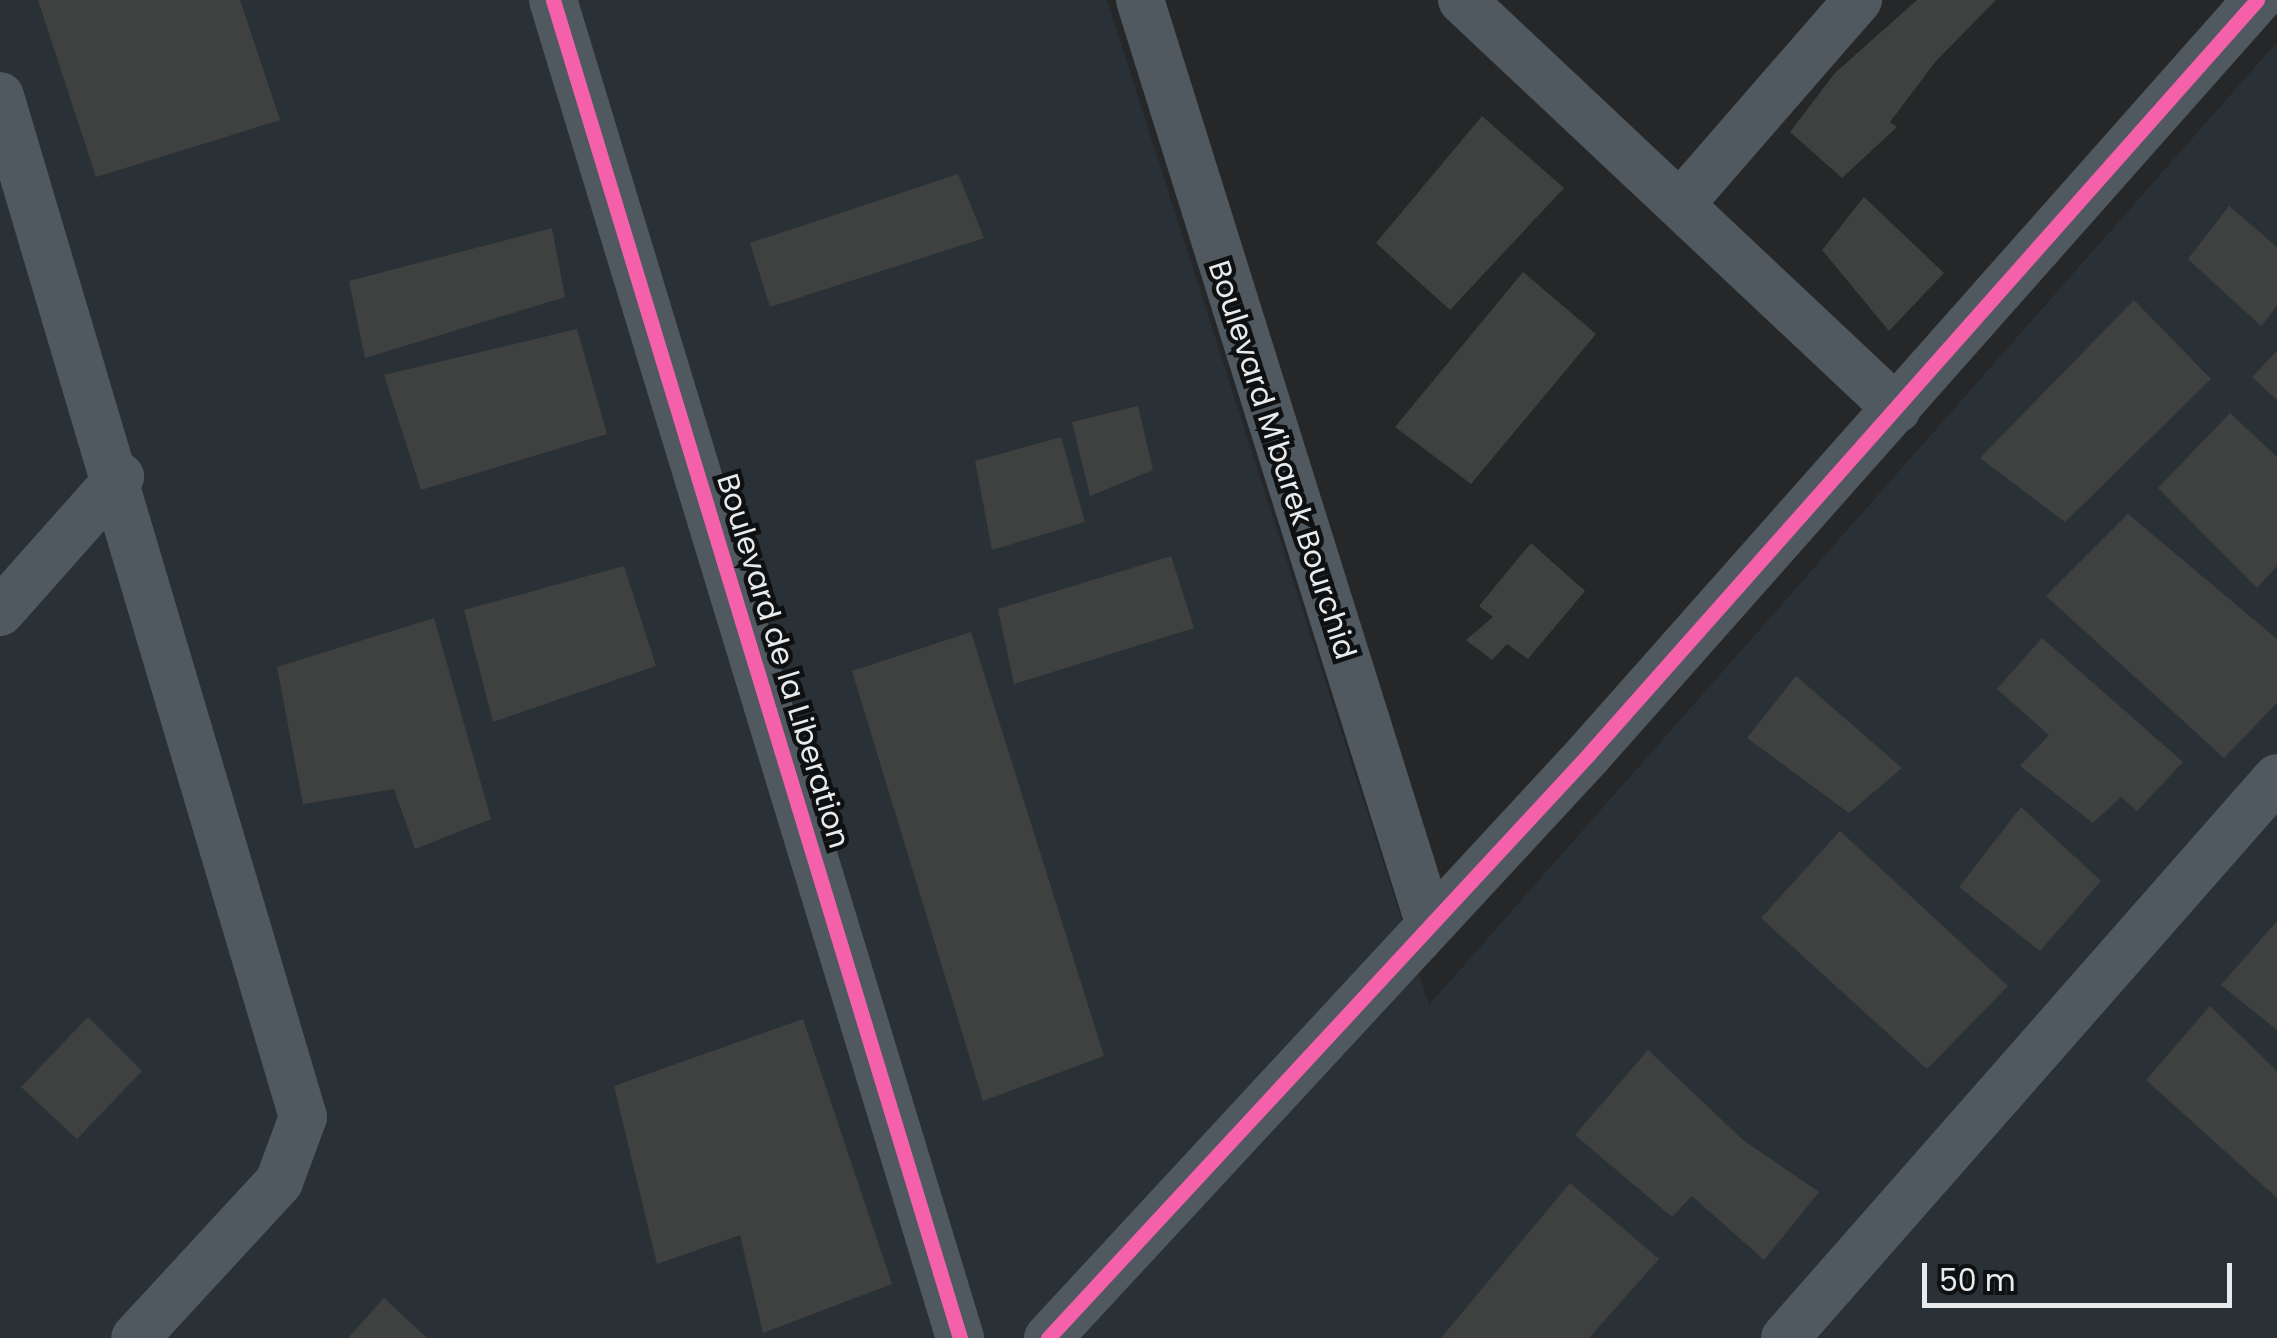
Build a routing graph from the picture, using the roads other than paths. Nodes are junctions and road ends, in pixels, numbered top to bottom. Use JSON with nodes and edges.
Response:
{"nodes":[{"id":1,"x":553,"y":0,"type":"edge"},
{"id":2,"x":1140,"y":0,"type":"edge"},
{"id":3,"x":1462,"y":0,"type":"edge"},
{"id":4,"x":1858,"y":0,"type":"edge"},
{"id":5,"x":2257,"y":0,"type":"edge"},
{"id":6,"x":0,"y":96,"type":"edge"},
{"id":7,"x":1683,"y":201,"type":"junction"},
{"id":8,"x":1897,"y":409,"type":"junction"},
{"id":9,"x":120,"y":478,"type":"junction"},
{"id":10,"x":0,"y":612,"type":"edge"},
{"id":11,"x":2277,"y":778,"type":"edge"},
{"id":12,"x":1428,"y":919,"type":"junction"},
{"id":13,"x":135,"y":1338,"type":"edge"},
{"id":14,"x":960,"y":1338,"type":"edge"},
{"id":15,"x":1048,"y":1338,"type":"edge"},
{"id":16,"x":1784,"y":1338,"type":"edge"}],
"edges":[{"from":1,"to":14,"type":"street","name":"Boulevard de la Liberation"},
{"from":2,"to":12,"type":"street","name":"Boulevard M'barek Bourchid"},
{"from":3,"to":7,"type":"street"},
{"from":4,"to":7,"type":"street"},
{"from":5,"to":8,"type":"street"},
{"from":6,"to":9,"type":"street"},
{"from":7,"to":8,"type":"street"},
{"from":8,"to":12,"type":"street"},
{"from":9,"to":10,"type":"street"},
{"from":9,"to":13,"type":"street"},
{"from":11,"to":16,"type":"street"},
{"from":12,"to":15,"type":"street"}]}
